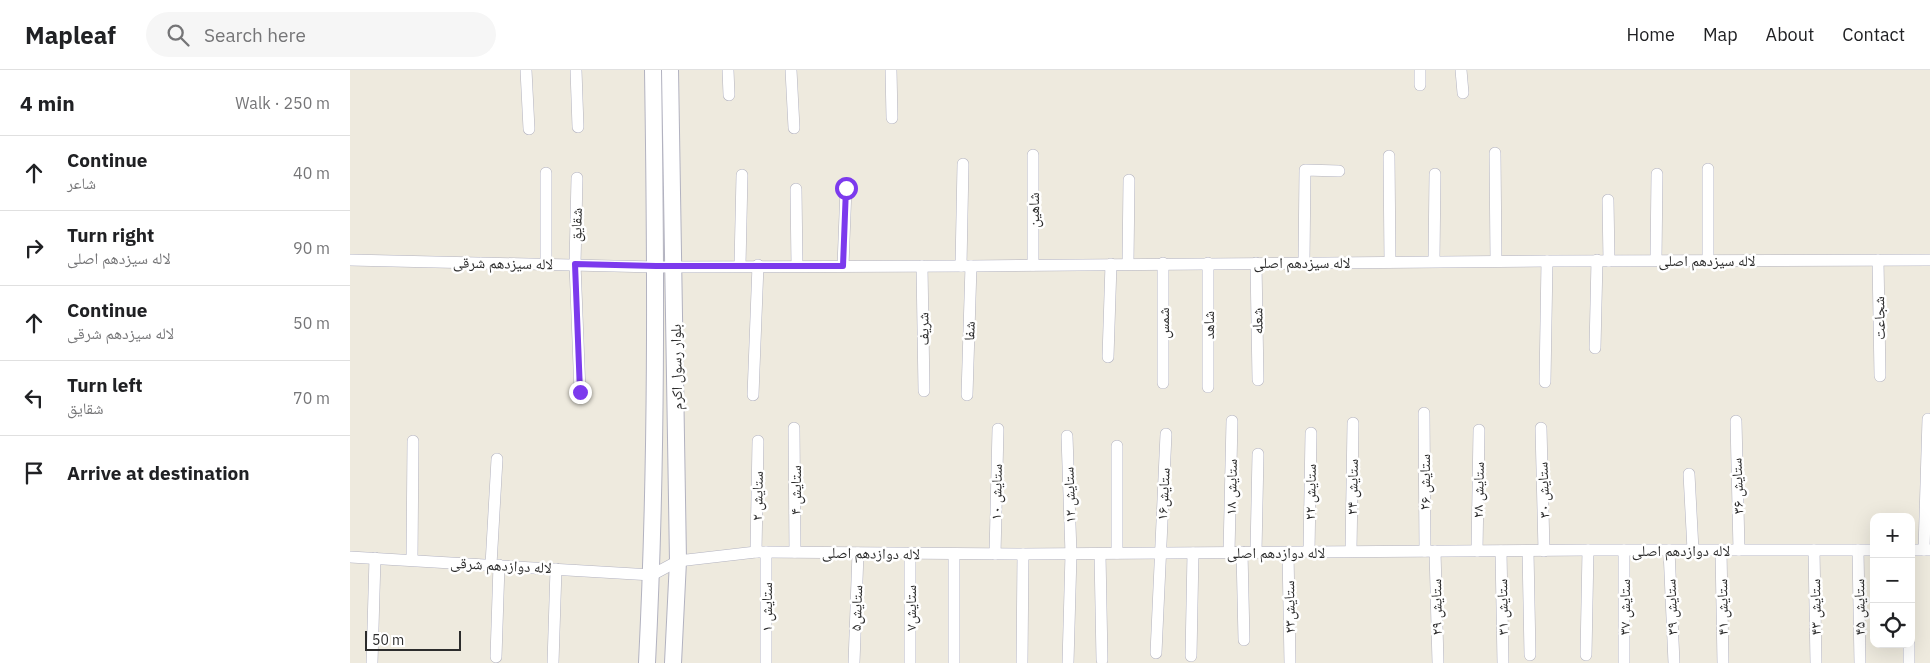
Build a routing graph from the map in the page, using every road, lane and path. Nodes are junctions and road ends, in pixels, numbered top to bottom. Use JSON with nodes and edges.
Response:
{"nodes":[{"id":1,"x":526,"y":70,"type":"edge"},
{"id":2,"x":576,"y":70,"type":"edge"},
{"id":3,"x":653,"y":70,"type":"edge"},
{"id":4,"x":670,"y":70,"type":"edge"},
{"id":5,"x":728,"y":70,"type":"edge"},
{"id":6,"x":790,"y":70,"type":"edge"},
{"id":7,"x":891,"y":70,"type":"edge"},
{"id":8,"x":1420,"y":70,"type":"edge"},
{"id":9,"x":1462,"y":70,"type":"edge"},
{"id":10,"x":1420,"y":85,"type":"dead end"},
{"id":11,"x":1463,"y":93,"type":"dead end"},
{"id":12,"x":729,"y":96,"type":"dead end"},
{"id":13,"x":892,"y":118,"type":"dead end"},
{"id":14,"x":578,"y":127,"type":"dead end"},
{"id":15,"x":530,"y":128,"type":"dead end"},
{"id":16,"x":794,"y":128,"type":"dead end"},
{"id":17,"x":1494,"y":153,"type":"dead end"},
{"id":18,"x":1033,"y":155,"type":"dead end"},
{"id":19,"x":1388,"y":156,"type":"dead end"},
{"id":20,"x":963,"y":164,"type":"dead end"},
{"id":21,"x":1708,"y":169,"type":"dead end"},
{"id":22,"x":546,"y":172,"type":"dead end"},
{"id":23,"x":1339,"y":172,"type":"dead end"},
{"id":24,"x":1435,"y":174,"type":"dead end"},
{"id":25,"x":1657,"y":174,"type":"dead end"},
{"id":26,"x":742,"y":175,"type":"dead end"},
{"id":27,"x":577,"y":178,"type":"dead end"},
{"id":28,"x":1129,"y":180,"type":"dead end"},
{"id":29,"x":846,"y":188,"type":"dead end"},
{"id":30,"x":796,"y":189,"type":"dead end"},
{"id":31,"x":1608,"y":200,"type":"dead end"},
{"id":32,"x":350,"y":260,"type":"edge"},
{"id":33,"x":1597,"y":260,"type":"junction"},
{"id":34,"x":1609,"y":260,"type":"junction"},
{"id":35,"x":1656,"y":260,"type":"junction"},
{"id":36,"x":1708,"y":260,"type":"junction"},
{"id":37,"x":1878,"y":260,"type":"junction"},
{"id":38,"x":1930,"y":260,"type":"edge"},
{"id":39,"x":1434,"y":261,"type":"junction"},
{"id":40,"x":1496,"y":261,"type":"junction"},
{"id":41,"x":1547,"y":261,"type":"junction"},
{"id":42,"x":1256,"y":262,"type":"junction"},
{"id":43,"x":1304,"y":262,"type":"junction"},
{"id":44,"x":1390,"y":262,"type":"junction"},
{"id":45,"x":546,"y":263,"type":"junction"},
{"id":46,"x":1128,"y":263,"type":"junction"},
{"id":47,"x":1163,"y":263,"type":"junction"},
{"id":48,"x":1208,"y":263,"type":"junction"},
{"id":49,"x":575,"y":264,"type":"junction"},
{"id":50,"x":1111,"y":264,"type":"junction"},
{"id":51,"x":758,"y":265,"type":"junction"},
{"id":52,"x":1033,"y":265,"type":"junction"},
{"id":53,"x":656,"y":266,"type":"junction"},
{"id":54,"x":674,"y":266,"type":"junction"},
{"id":55,"x":740,"y":266,"type":"junction"},
{"id":56,"x":798,"y":266,"type":"junction"},
{"id":57,"x":843,"y":266,"type":"junction"},
{"id":58,"x":922,"y":266,"type":"junction"},
{"id":59,"x":966,"y":266,"type":"junction"},
{"id":60,"x":1595,"y":348,"type":"dead end"},
{"id":61,"x":1108,"y":357,"type":"dead end"},
{"id":62,"x":1880,"y":376,"type":"dead end"},
{"id":63,"x":1258,"y":380,"type":"dead end"},
{"id":64,"x":1545,"y":382,"type":"dead end"},
{"id":65,"x":1163,"y":383,"type":"dead end"},
{"id":66,"x":1208,"y":387,"type":"dead end"},
{"id":67,"x":924,"y":391,"type":"dead end"},
{"id":68,"x":580,"y":392,"type":"dead end"},
{"id":69,"x":967,"y":395,"type":"dead end"},
{"id":70,"x":753,"y":396,"type":"dead end"},
{"id":71,"x":1424,"y":413,"type":"dead end"},
{"id":72,"x":1928,"y":419,"type":"dead end"},
{"id":73,"x":1736,"y":421,"type":"dead end"},
{"id":74,"x":1232,"y":422,"type":"dead end"},
{"id":75,"x":1353,"y":422,"type":"dead end"},
{"id":76,"x":794,"y":428,"type":"dead end"},
{"id":77,"x":1541,"y":428,"type":"dead end"},
{"id":78,"x":998,"y":429,"type":"dead end"},
{"id":79,"x":1479,"y":430,"type":"dead end"},
{"id":80,"x":1311,"y":433,"type":"dead end"},
{"id":81,"x":1166,"y":434,"type":"dead end"},
{"id":82,"x":1067,"y":436,"type":"dead end"},
{"id":83,"x":413,"y":441,"type":"dead end"},
{"id":84,"x":758,"y":441,"type":"dead end"},
{"id":85,"x":1117,"y":446,"type":"dead end"},
{"id":86,"x":1258,"y":454,"type":"dead end"},
{"id":87,"x":497,"y":459,"type":"dead end"},
{"id":88,"x":1689,"y":474,"type":"dead end"},
{"id":89,"x":1588,"y":550,"type":"junction"},
{"id":90,"x":1624,"y":550,"type":"junction"},
{"id":91,"x":1669,"y":550,"type":"junction"},
{"id":92,"x":1693,"y":550,"type":"junction"},
{"id":93,"x":1721,"y":550,"type":"junction"},
{"id":94,"x":1739,"y":550,"type":"junction"},
{"id":95,"x":1814,"y":550,"type":"junction"},
{"id":96,"x":1858,"y":550,"type":"junction"},
{"id":97,"x":1870,"y":550,"type":"edge"},
{"id":98,"x":1927,"y":550,"type":"edge"},
{"id":99,"x":1351,"y":551,"type":"junction"},
{"id":100,"x":1430,"y":551,"type":"junction"},
{"id":101,"x":1477,"y":551,"type":"junction"},
{"id":102,"x":1501,"y":551,"type":"junction"},
{"id":103,"x":1528,"y":551,"type":"junction"},
{"id":104,"x":1544,"y":551,"type":"junction"},
{"id":105,"x":761,"y":552,"type":"junction"},
{"id":106,"x":795,"y":552,"type":"junction"},
{"id":107,"x":858,"y":552,"type":"junction"},
{"id":108,"x":1229,"y":552,"type":"junction"},
{"id":109,"x":1242,"y":552,"type":"junction"},
{"id":110,"x":1256,"y":552,"type":"junction"},
{"id":111,"x":1288,"y":552,"type":"junction"},
{"id":112,"x":1309,"y":552,"type":"junction"},
{"id":113,"x":910,"y":553,"type":"junction"},
{"id":114,"x":1117,"y":553,"type":"junction"},
{"id":115,"x":1161,"y":553,"type":"junction"},
{"id":116,"x":1193,"y":553,"type":"junction"},
{"id":117,"x":954,"y":554,"type":"junction"},
{"id":118,"x":995,"y":554,"type":"junction"},
{"id":119,"x":1023,"y":554,"type":"junction"},
{"id":120,"x":1070,"y":554,"type":"junction"},
{"id":121,"x":1100,"y":554,"type":"junction"},
{"id":122,"x":350,"y":556,"type":"edge"},
{"id":123,"x":375,"y":558,"type":"junction"},
{"id":124,"x":412,"y":560,"type":"junction"},
{"id":125,"x":678,"y":561,"type":"junction"},
{"id":126,"x":495,"y":565,"type":"junction"},
{"id":127,"x":556,"y":569,"type":"junction"},
{"id":128,"x":652,"y":575,"type":"junction"},
{"id":129,"x":1244,"y":640,"type":"dead end"},
{"id":130,"x":1909,"y":648,"type":"edge"},
{"id":131,"x":1156,"y":653,"type":"dead end"},
{"id":132,"x":1530,"y":655,"type":"dead end"},
{"id":133,"x":1586,"y":655,"type":"dead end"},
{"id":134,"x":1191,"y":656,"type":"dead end"},
{"id":135,"x":496,"y":657,"type":"dead end"},
{"id":136,"x":1102,"y":660,"type":"dead end"},
{"id":137,"x":372,"y":663,"type":"edge"},
{"id":138,"x":553,"y":663,"type":"edge"},
{"id":139,"x":648,"y":663,"type":"edge"},
{"id":140,"x":673,"y":663,"type":"edge"},
{"id":141,"x":766,"y":663,"type":"edge"},
{"id":142,"x":854,"y":663,"type":"edge"},
{"id":143,"x":910,"y":663,"type":"edge"},
{"id":144,"x":954,"y":663,"type":"edge"},
{"id":145,"x":1022,"y":663,"type":"edge"},
{"id":146,"x":1068,"y":663,"type":"edge"},
{"id":147,"x":1290,"y":663,"type":"edge"},
{"id":148,"x":1438,"y":663,"type":"edge"},
{"id":149,"x":1503,"y":663,"type":"edge"},
{"id":150,"x":1624,"y":663,"type":"edge"},
{"id":151,"x":1674,"y":663,"type":"edge"},
{"id":152,"x":1723,"y":663,"type":"edge"},
{"id":153,"x":1816,"y":663,"type":"edge"},
{"id":154,"x":1860,"y":663,"type":"edge"},
{"id":155,"x":1909,"y":663,"type":"edge"}],
"edges":[{"from":1,"to":15,"type":"street"},
{"from":2,"to":14,"type":"street"},
{"from":3,"to":53,"type":"main road","name":"بلوار رسول اکرم"},
{"from":4,"to":54,"type":"main road","name":"بلوار رسول اکرم"},
{"from":5,"to":12,"type":"street"},
{"from":6,"to":16,"type":"street"},
{"from":7,"to":13,"type":"street"},
{"from":8,"to":10,"type":"street"},
{"from":9,"to":11,"type":"street"},
{"from":17,"to":40,"type":"street"},
{"from":18,"to":52,"type":"street","name":"شاهین"},
{"from":19,"to":44,"type":"street"},
{"from":20,"to":59,"type":"street","name":"شفا"},
{"from":21,"to":36,"type":"street"},
{"from":22,"to":45,"type":"street"},
{"from":23,"to":43,"type":"street"},
{"from":24,"to":39,"type":"street"},
{"from":25,"to":35,"type":"street"},
{"from":26,"to":55,"type":"street"},
{"from":27,"to":49,"type":"street","name":"شقایق"},
{"from":28,"to":46,"type":"street"},
{"from":29,"to":57,"type":"street"},
{"from":30,"to":56,"type":"street"},
{"from":31,"to":34,"type":"street"},
{"from":32,"to":45,"type":"street","name":"لاله سیزدهم شرقی"},
{"from":33,"to":34,"type":"street","name":"لاله سیزدهم اصلی"},
{"from":33,"to":41,"type":"street","name":"لاله سیزدهم اصلی"},
{"from":33,"to":60,"type":"street"},
{"from":34,"to":35,"type":"street","name":"لاله سیزدهم اصلی"},
{"from":35,"to":36,"type":"street","name":"لاله سیزدهم اصلی"},
{"from":36,"to":37,"type":"street","name":"لاله سیزدهم اصلی"},
{"from":37,"to":38,"type":"street","name":"لاله سیزدهم اصلی"},
{"from":37,"to":62,"type":"street","name":"شجاعت"},
{"from":39,"to":40,"type":"street","name":"لاله سیزدهم اصلی"},
{"from":39,"to":44,"type":"street","name":"لاله سیزدهم اصلی"},
{"from":40,"to":41,"type":"street","name":"لاله سیزدهم اصلی"},
{"from":41,"to":64,"type":"street"},
{"from":42,"to":43,"type":"street","name":"لاله سیزدهم اصلی"},
{"from":42,"to":48,"type":"street","name":"لاله سیزدهم اصلی"},
{"from":42,"to":63,"type":"street","name":"شعله"},
{"from":43,"to":44,"type":"street","name":"لاله سیزدهم اصلی"},
{"from":45,"to":49,"type":"street","name":"لاله سیزدهم شرقی"},
{"from":46,"to":47,"type":"street","name":"لاله سیزدهم اصلی"},
{"from":46,"to":50,"type":"street","name":"لاله سیزدهم اصلی"},
{"from":47,"to":48,"type":"street","name":"لاله سیزدهم اصلی"},
{"from":47,"to":65,"type":"street","name":"شمس"},
{"from":48,"to":66,"type":"street","name":"شاهد"},
{"from":49,"to":53,"type":"street","name":"لاله سیزدهم شرقی"},
{"from":49,"to":68,"type":"street","name":"شقایق"},
{"from":50,"to":52,"type":"street","name":"لاله سیزدهم اصلی"},
{"from":50,"to":61,"type":"street"},
{"from":51,"to":55,"type":"street","name":"لاله سیزدهم اصلی"},
{"from":51,"to":56,"type":"street","name":"لاله سیزدهم اصلی"},
{"from":51,"to":70,"type":"street"},
{"from":52,"to":59,"type":"street","name":"لاله سیزدهم اصلی"},
{"from":53,"to":54,"type":"street","name":"لاله سیزدهم شرقی"},
{"from":53,"to":128,"type":"main road","name":"بلوار رسول اکرم"},
{"from":54,"to":55,"type":"street","name":"لاله سیزدهم اصلی"},
{"from":54,"to":125,"type":"main road","name":"بلوار رسول اکرم"},
{"from":56,"to":57,"type":"street","name":"لاله سیزدهم اصلی"},
{"from":57,"to":58,"type":"street","name":"لاله سیزدهم اصلی"},
{"from":58,"to":59,"type":"street","name":"لاله سیزدهم اصلی"},
{"from":58,"to":67,"type":"street","name":"شریف"},
{"from":59,"to":69,"type":"street","name":"شفا"},
{"from":71,"to":100,"type":"street","name":"ستایش ۲۶"},
{"from":72,"to":98,"type":"street"},
{"from":73,"to":94,"type":"street","name":"ستایش ۳۶"},
{"from":74,"to":108,"type":"street","name":"ستایش ۱۸"},
{"from":75,"to":99,"type":"street","name":"ستایش ۲۴"},
{"from":76,"to":106,"type":"street","name":"ستایش ۴"},
{"from":77,"to":104,"type":"street","name":"ستایش ۳۰"},
{"from":78,"to":118,"type":"street","name":"ستایش ۱۰"},
{"from":79,"to":101,"type":"street","name":"ستایش ۲۸"},
{"from":80,"to":112,"type":"street","name":"ستایش ۲۲"},
{"from":81,"to":115,"type":"street","name":"ستایش۱۶"},
{"from":82,"to":120,"type":"street","name":"ستایش ۱۲"},
{"from":83,"to":124,"type":"street"},
{"from":84,"to":105,"type":"street","name":"ستایش ۲"},
{"from":85,"to":114,"type":"street"},
{"from":86,"to":110,"type":"street"},
{"from":87,"to":126,"type":"street"},
{"from":88,"to":92,"type":"street"},
{"from":89,"to":90,"type":"street","name":"لاله دوازدهم اصلی"},
{"from":89,"to":104,"type":"street","name":"لاله دوازدهم اصلی"},
{"from":89,"to":133,"type":"street"},
{"from":90,"to":91,"type":"street","name":"لاله دوازدهم اصلی"},
{"from":90,"to":150,"type":"street","name":"ستایش ۳۷"},
{"from":91,"to":92,"type":"street","name":"لاله دوازدهم اصلی"},
{"from":91,"to":151,"type":"street","name":"ستایش ۳۹"},
{"from":92,"to":93,"type":"street","name":"لاله دوازدهم اصلی"},
{"from":93,"to":94,"type":"street","name":"لاله دوازدهم اصلی"},
{"from":93,"to":152,"type":"street","name":"ستایش ۴۱"},
{"from":94,"to":95,"type":"street","name":"لاله دوازدهم اصلی"},
{"from":95,"to":96,"type":"street","name":"لاله دوازدهم اصلی"},
{"from":95,"to":153,"type":"street","name":"ستایش ۴۳"},
{"from":96,"to":97,"type":"street","name":"لاله دوازدهم اصلی"},
{"from":96,"to":154,"type":"street","name":"ستایش ۴۵"},
{"from":99,"to":100,"type":"street","name":"لاله دوازدهم اصلی"},
{"from":99,"to":112,"type":"street","name":"لاله دوازدهم اصلی"},
{"from":100,"to":101,"type":"street","name":"لاله دوازدهم اصلی"},
{"from":100,"to":148,"type":"street","name":"ستایش ۲۹"},
{"from":101,"to":102,"type":"street","name":"لاله دوازدهم اصلی"},
{"from":102,"to":103,"type":"street","name":"لاله دوازدهم اصلی"},
{"from":102,"to":149,"type":"street","name":"ستایش ۳۱"},
{"from":103,"to":104,"type":"street","name":"لاله دوازدهم اصلی"},
{"from":103,"to":132,"type":"street"},
{"from":105,"to":106,"type":"street","name":"لاله دوازدهم اصلی"},
{"from":105,"to":125,"type":"street","name":"لاله دوازدهم اصلی"},
{"from":105,"to":141,"type":"street","name":"ستایش ۱"},
{"from":106,"to":107,"type":"street","name":"لاله دوازدهم اصلی"},
{"from":107,"to":113,"type":"street","name":"لاله دوازدهم اصلی"},
{"from":107,"to":142,"type":"street","name":"ستایش۵"},
{"from":108,"to":109,"type":"street","name":"لاله دوازدهم اصلی"},
{"from":108,"to":116,"type":"street","name":"لاله دوازدهم اصلی"},
{"from":109,"to":110,"type":"street","name":"لاله دوازدهم اصلی"},
{"from":109,"to":129,"type":"street"},
{"from":110,"to":111,"type":"street","name":"لاله دوازدهم اصلی"},
{"from":111,"to":112,"type":"street","name":"لاله دوازدهم اصلی"},
{"from":111,"to":147,"type":"street","name":"ستایش۲۳"},
{"from":113,"to":117,"type":"street","name":"لاله دوازدهم اصلی"},
{"from":113,"to":143,"type":"street","name":"ستایش۷"},
{"from":114,"to":115,"type":"street","name":"لاله دوازدهم اصلی"},
{"from":114,"to":121,"type":"street","name":"لاله دوازدهم اصلی"},
{"from":115,"to":116,"type":"street","name":"لاله دوازدهم اصلی"},
{"from":115,"to":131,"type":"street","name":"ستایش۱۶"},
{"from":116,"to":134,"type":"street"},
{"from":117,"to":118,"type":"street","name":"لاله دوازدهم اصلی"},
{"from":117,"to":144,"type":"street"},
{"from":118,"to":119,"type":"street","name":"لاله دوازدهم اصلی"},
{"from":119,"to":120,"type":"street","name":"لاله دوازدهم اصلی"},
{"from":119,"to":145,"type":"street"},
{"from":120,"to":121,"type":"street","name":"لاله دوازدهم اصلی"},
{"from":120,"to":146,"type":"street","name":"ستایش ۱۲"},
{"from":121,"to":136,"type":"street"},
{"from":122,"to":123,"type":"street","name":"لاله دوازدهم شرقی"},
{"from":123,"to":124,"type":"street","name":"لاله دوازدهم شرقی"},
{"from":123,"to":137,"type":"street"},
{"from":124,"to":126,"type":"street","name":"لاله دوازدهم شرقی"},
{"from":125,"to":128,"type":"street"},
{"from":125,"to":140,"type":"main road","name":"بلوار رسول اکرم"},
{"from":126,"to":127,"type":"street","name":"لاله دوازدهم شرقی"},
{"from":126,"to":135,"type":"street"},
{"from":127,"to":128,"type":"street","name":"لاله دوازدهم شرقی"},
{"from":127,"to":138,"type":"street"},
{"from":128,"to":139,"type":"main road","name":"بلوار رسول اکرم"},
{"from":130,"to":155,"type":"street"}]}
